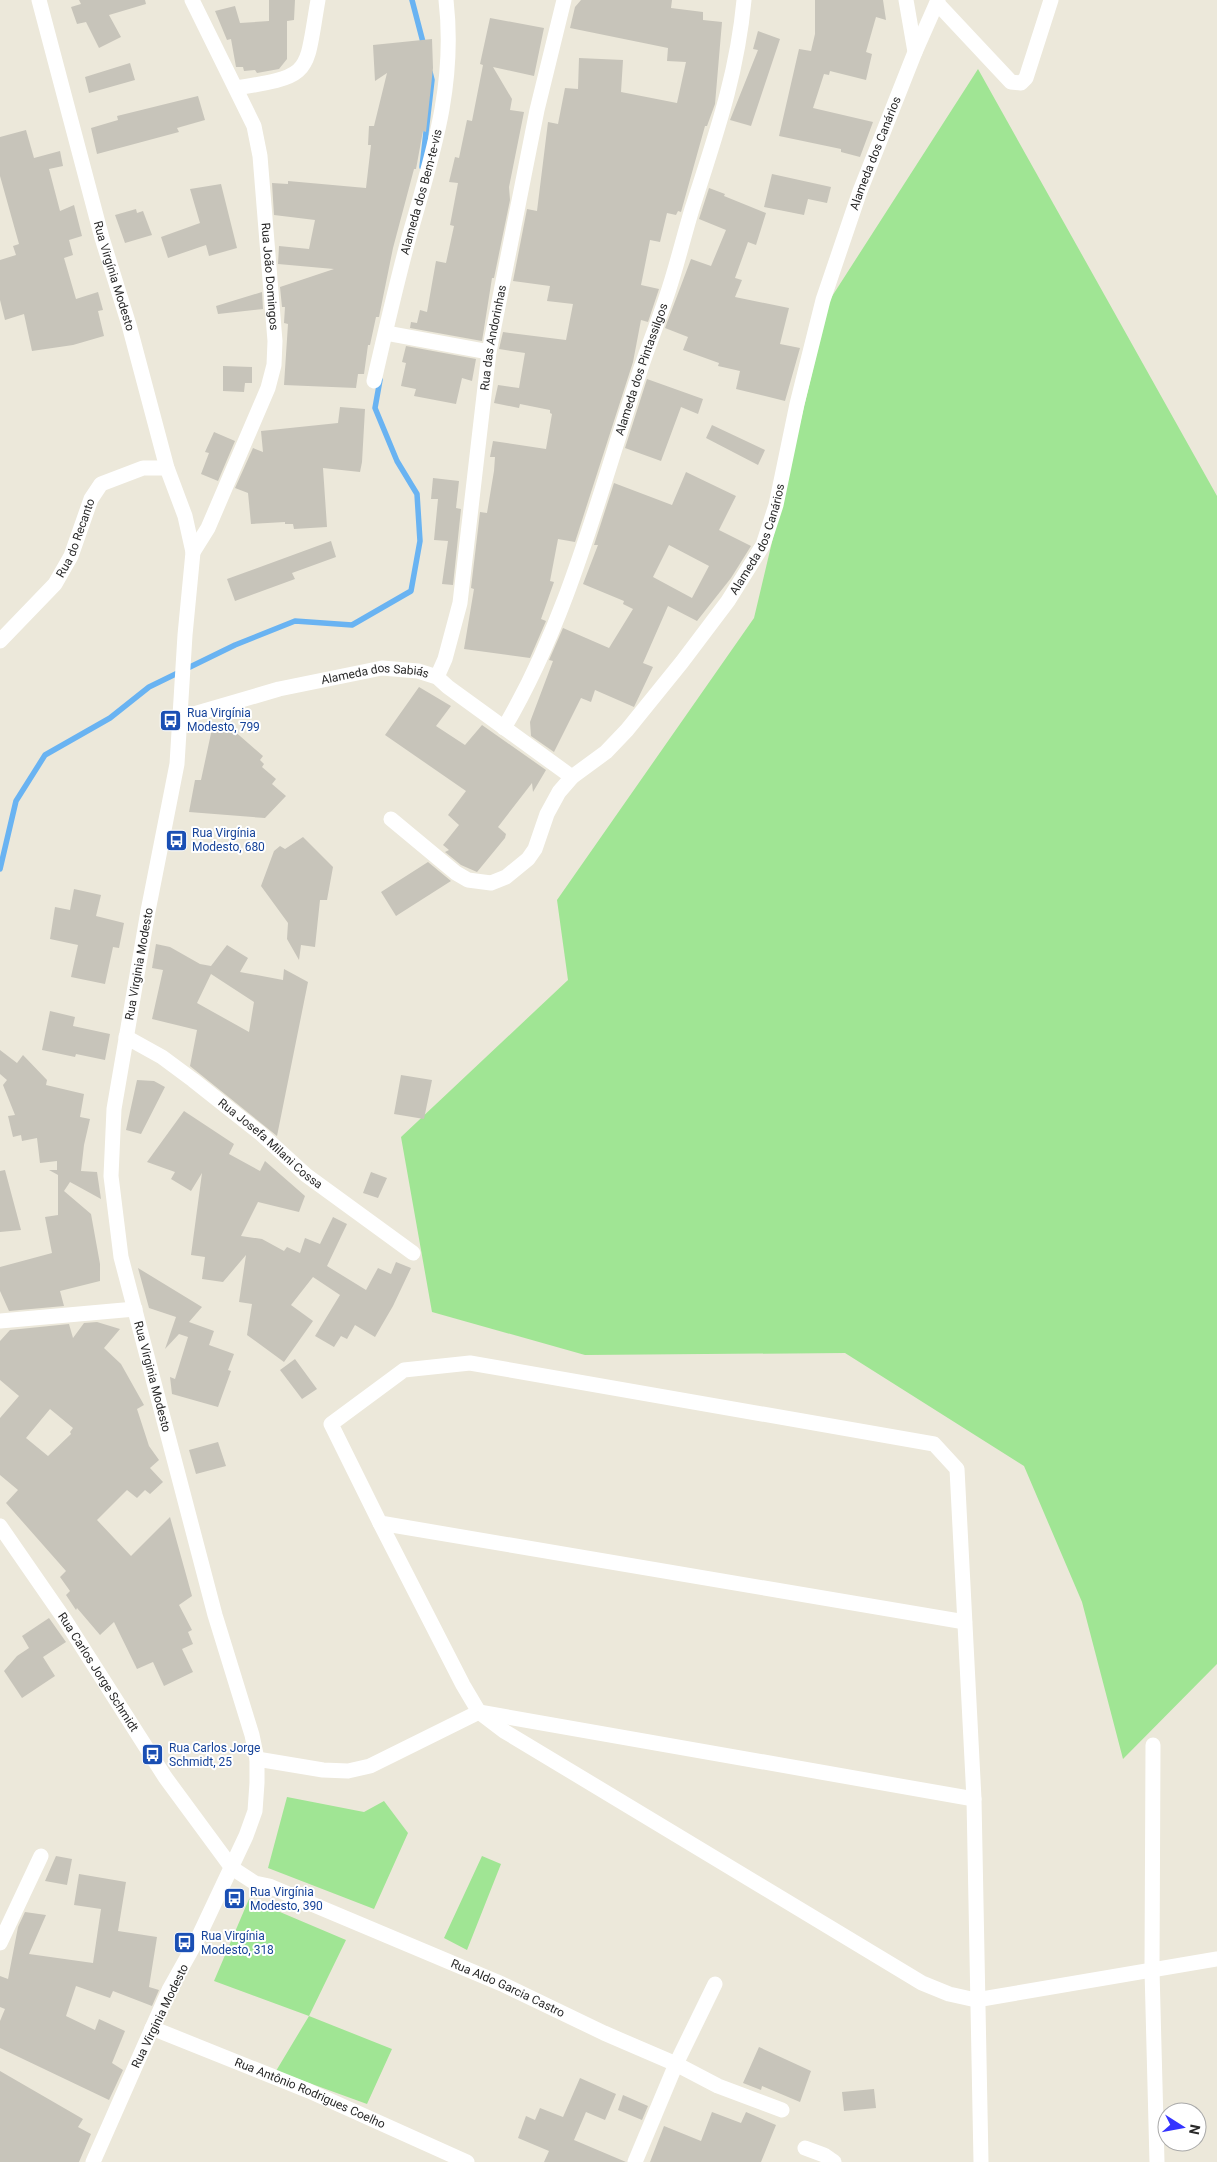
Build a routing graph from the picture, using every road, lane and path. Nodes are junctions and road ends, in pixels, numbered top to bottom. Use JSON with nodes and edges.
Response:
{"nodes":[{"id":1,"x":39,"y":0,"type":"edge"},
{"id":2,"x":192,"y":0,"type":"edge"},
{"id":3,"x":318,"y":0,"type":"edge"},
{"id":4,"x":446,"y":0,"type":"edge"},
{"id":5,"x":564,"y":0,"type":"edge"},
{"id":6,"x":744,"y":0,"type":"edge"},
{"id":7,"x":906,"y":0,"type":"edge"},
{"id":8,"x":1051,"y":0,"type":"edge"},
{"id":9,"x":937,"y":1,"type":"edge"},
{"id":10,"x":915,"y":52,"type":"junction"},
{"id":11,"x":236,"y":88,"type":"junction"},
{"id":12,"x":386,"y":333,"type":"junction"},
{"id":13,"x":489,"y":352,"type":"junction"},
{"id":14,"x":374,"y":381,"type":"dead end"},
{"id":15,"x":167,"y":468,"type":"junction"},
{"id":16,"x":193,"y":552,"type":"junction"},
{"id":17,"x":0,"y":641,"type":"edge"},
{"id":18,"x":438,"y":677,"type":"junction"},
{"id":19,"x":180,"y":718,"type":"junction"},
{"id":20,"x":504,"y":728,"type":"junction"},
{"id":21,"x":572,"y":777,"type":"junction"},
{"id":22,"x":391,"y":819,"type":"dead end"},
{"id":23,"x":126,"y":1037,"type":"junction"},
{"id":24,"x":413,"y":1253,"type":"dead end"},
{"id":25,"x":135,"y":1309,"type":"junction"},
{"id":26,"x":0,"y":1322,"type":"edge"},
{"id":27,"x":380,"y":1523,"type":"junction"},
{"id":28,"x":0,"y":1526,"type":"edge"},
{"id":29,"x":965,"y":1622,"type":"junction"},
{"id":30,"x":479,"y":1712,"type":"junction"},
{"id":31,"x":1153,"y":1745,"type":"dead end"},
{"id":32,"x":256,"y":1759,"type":"junction"},
{"id":33,"x":974,"y":1798,"type":"junction"},
{"id":34,"x":41,"y":1856,"type":"dead end"},
{"id":35,"x":232,"y":1868,"type":"junction"},
{"id":36,"x":0,"y":1943,"type":"edge"},
{"id":37,"x":1217,"y":1960,"type":"edge"},
{"id":38,"x":1152,"y":1970,"type":"junction"},
{"id":39,"x":716,"y":1984,"type":"dead end"},
{"id":40,"x":976,"y":2000,"type":"junction"},
{"id":41,"x":152,"y":2028,"type":"junction"},
{"id":42,"x":676,"y":2064,"type":"junction"},
{"id":43,"x":782,"y":2110,"type":"dead end"},
{"id":44,"x":805,"y":2148,"type":"dead end"},
{"id":45,"x":93,"y":2162,"type":"edge"},
{"id":46,"x":467,"y":2162,"type":"edge"},
{"id":47,"x":635,"y":2162,"type":"edge"},
{"id":48,"x":834,"y":2162,"type":"edge"},
{"id":49,"x":981,"y":2162,"type":"edge"},
{"id":50,"x":1157,"y":2162,"type":"edge"}],
"edges":[{"from":1,"to":15,"type":"street","name":"Rua Virgínia Modesto"},
{"from":2,"to":11,"type":"street","name":"Rua João Domingos"},
{"from":3,"to":11,"type":"street"},
{"from":4,"to":12,"type":"street","name":"Alameda dos Bem-te-vis"},
{"from":5,"to":13,"type":"street","name":"Rua das Andorinhas"},
{"from":6,"to":20,"type":"street","name":"Alameda dos Pintassilgos"},
{"from":7,"to":10,"type":"street"},
{"from":8,"to":9,"type":"street"},
{"from":9,"to":10,"type":"street","name":"Alameda dos Canários"},
{"from":10,"to":21,"type":"street","name":"Alameda dos Canários"},
{"from":11,"to":16,"type":"street","name":"Rua João Domingos"},
{"from":12,"to":13,"type":"street"},
{"from":12,"to":14,"type":"street","name":"Alameda dos Bem-te-vis"},
{"from":13,"to":18,"type":"street","name":"Rua das Andorinhas"},
{"from":15,"to":16,"type":"street","name":"Rua Virgínia Modesto"},
{"from":15,"to":17,"type":"street","name":"Rua do Recanto"},
{"from":16,"to":19,"type":"street","name":"Rua Virginia Modesto"},
{"from":18,"to":19,"type":"street","name":"Alameda dos Sabiás"},
{"from":18,"to":20,"type":"street","name":"Alameda dos Sabiás"},
{"from":19,"to":23,"type":"street","name":"Rua Virginia Modesto"},
{"from":20,"to":21,"type":"street","name":"Alameda dos Sabiás"},
{"from":21,"to":22,"type":"street","name":"Alameda dos Canários"},
{"from":23,"to":24,"type":"street","name":"Rua Josefa Milani Cossa"},
{"from":23,"to":25,"type":"street","name":"Rua Virginia Modesto"},
{"from":25,"to":26,"type":"street"},
{"from":25,"to":32,"type":"street","name":"Rua Virginia Modesto"},
{"from":27,"to":29,"type":"street"},
{"from":27,"to":29,"type":"street"},
{"from":27,"to":30,"type":"street"},
{"from":28,"to":35,"type":"street","name":"Rua Carlos Jorge Schmidt"},
{"from":29,"to":33,"type":"street"},
{"from":30,"to":32,"type":"street"},
{"from":30,"to":33,"type":"street"},
{"from":30,"to":40,"type":"street"},
{"from":31,"to":38,"type":"street"},
{"from":32,"to":35,"type":"street","name":"Rua Virginia Modesto"},
{"from":33,"to":40,"type":"street"},
{"from":34,"to":36,"type":"street"},
{"from":35,"to":41,"type":"street","name":"Rua Virginia Modesto"},
{"from":35,"to":42,"type":"street","name":"Rua Aldo Garcia Castro"},
{"from":37,"to":38,"type":"street"},
{"from":38,"to":40,"type":"street"},
{"from":38,"to":50,"type":"street"},
{"from":39,"to":42,"type":"street"},
{"from":40,"to":49,"type":"street"},
{"from":41,"to":45,"type":"street","name":"Rua Virginia Modesto"},
{"from":41,"to":46,"type":"street","name":"Rua Antônio Rodrigues Coelho"},
{"from":42,"to":43,"type":"street","name":"Rua Aldo Garcia Castro"},
{"from":42,"to":47,"type":"street"},
{"from":44,"to":48,"type":"street"}]}
